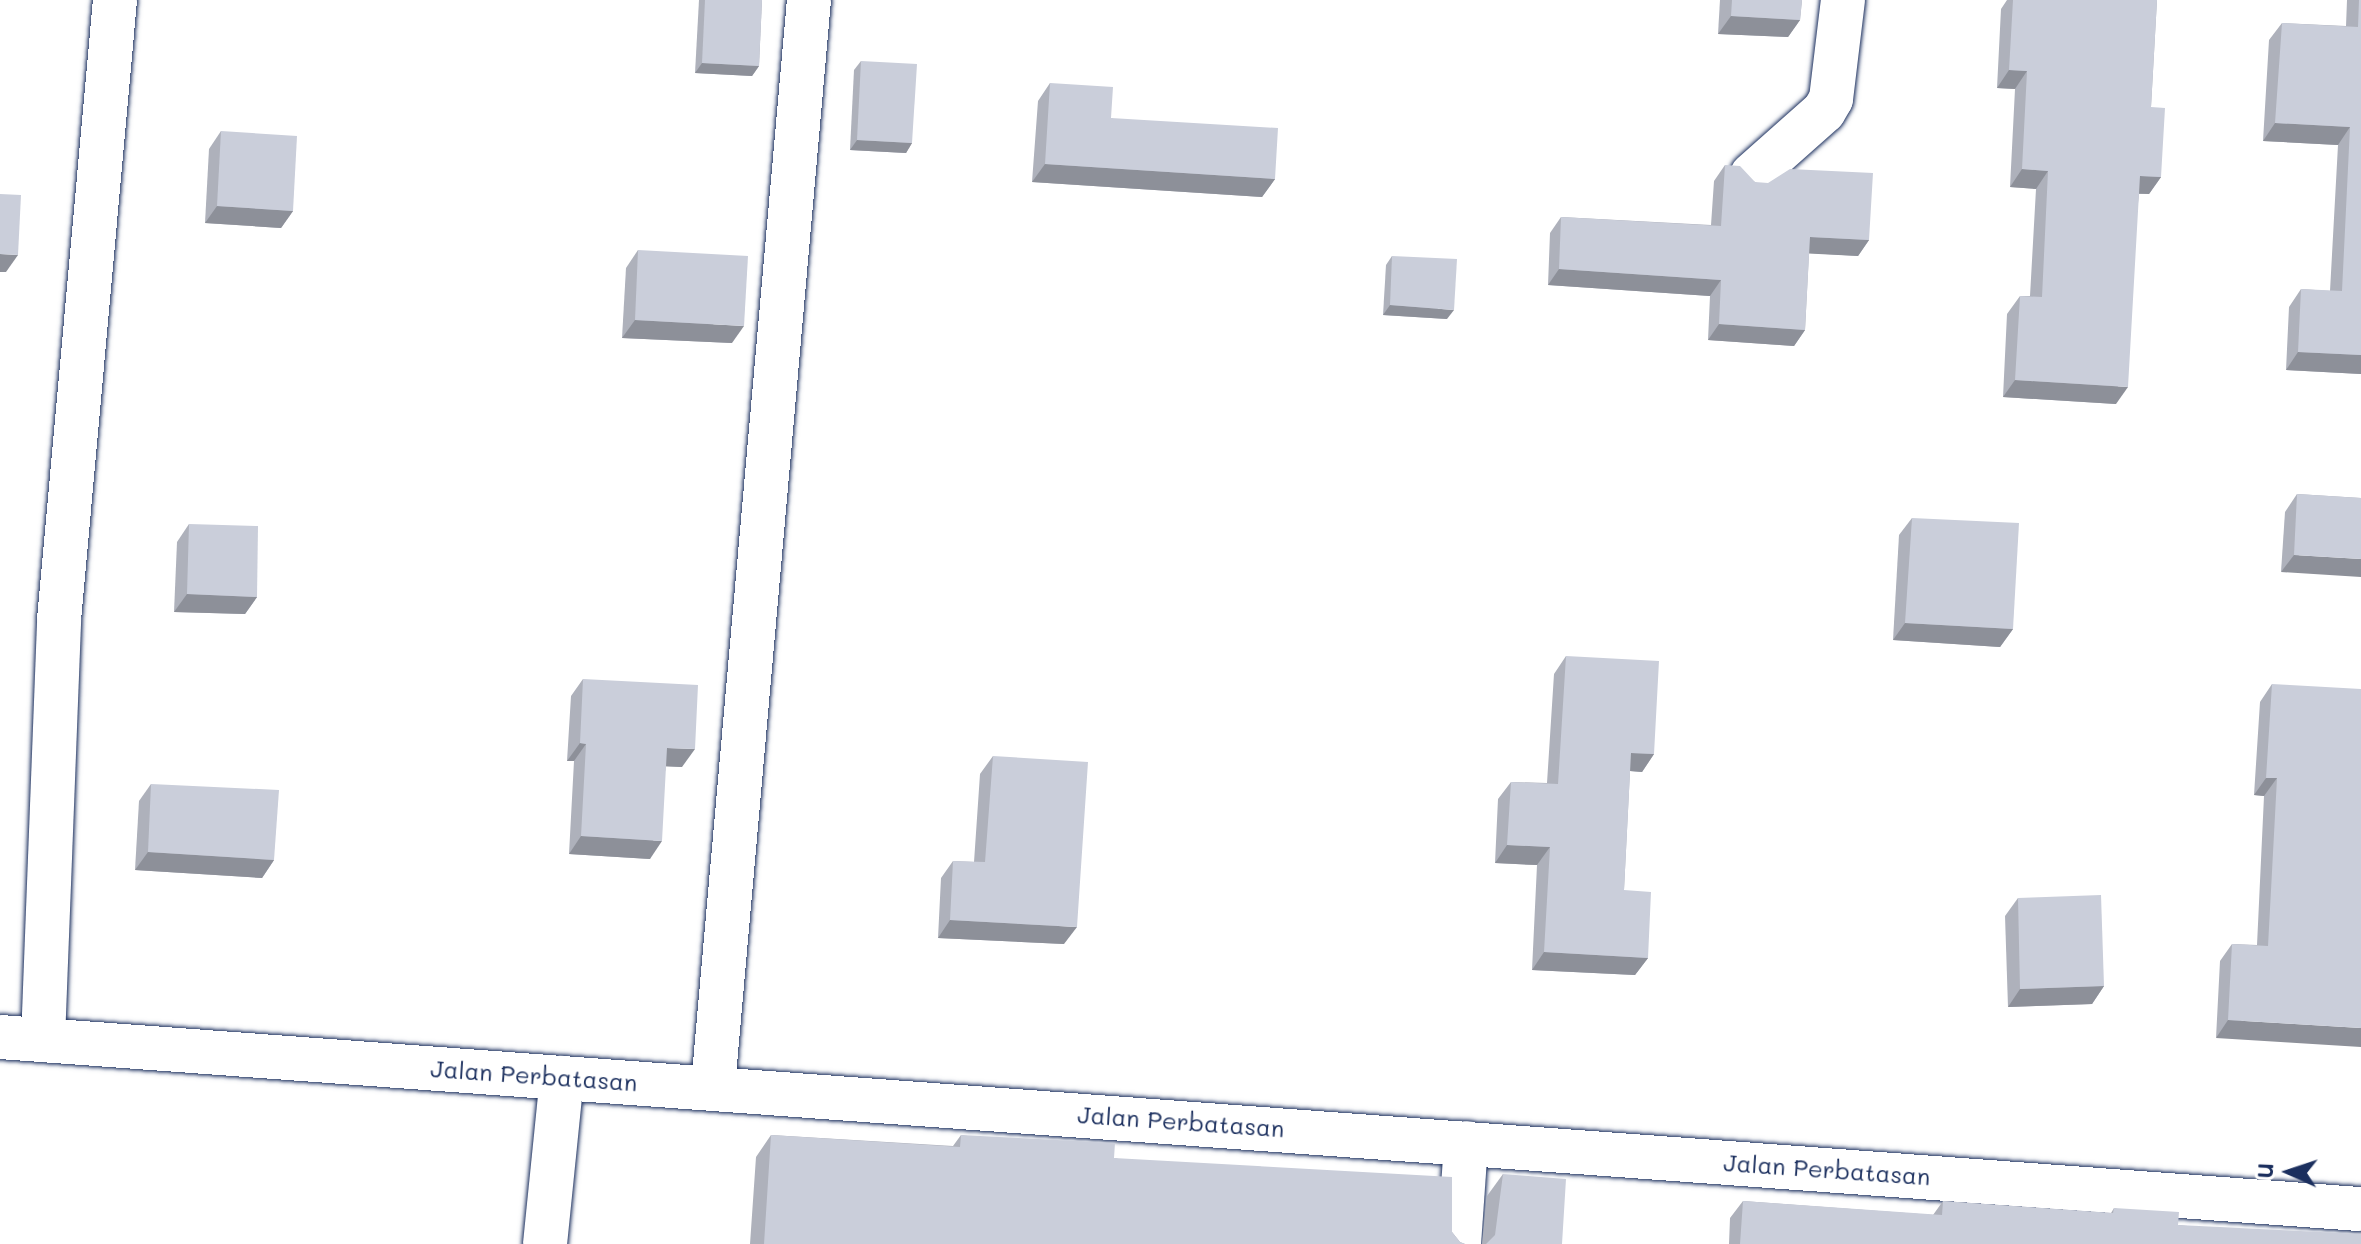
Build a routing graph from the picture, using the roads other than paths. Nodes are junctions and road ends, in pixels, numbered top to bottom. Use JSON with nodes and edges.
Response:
{"nodes":[{"id":1,"x":115,"y":0,"type":"edge"},
{"id":2,"x":809,"y":0,"type":"edge"},
{"id":3,"x":1843,"y":0,"type":"edge"},
{"id":4,"x":1752,"y":175,"type":"edge"},
{"id":5,"x":0,"y":1037,"type":"edge"},
{"id":6,"x":43,"y":1040,"type":"junction"},
{"id":7,"x":562,"y":1078,"type":"junction"},
{"id":8,"x":713,"y":1086,"type":"junction"},
{"id":9,"x":1466,"y":1143,"type":"junction"},
{"id":10,"x":2361,"y":1209,"type":"edge"},
{"id":11,"x":545,"y":1244,"type":"edge"},
{"id":12,"x":1459,"y":1244,"type":"edge"}],
"edges":[{"from":1,"to":6,"type":"street"},
{"from":2,"to":8,"type":"street"},
{"from":3,"to":4,"type":"street"},
{"from":5,"to":6,"type":"street","name":"Jalan Perbatasan"},
{"from":6,"to":7,"type":"street","name":"Jalan Perbatasan"},
{"from":7,"to":8,"type":"street","name":"Jalan Perbatasan"},
{"from":7,"to":11,"type":"street"},
{"from":8,"to":9,"type":"street","name":"Jalan Perbatasan"},
{"from":9,"to":10,"type":"street","name":"Jalan Perbatasan"},
{"from":9,"to":12,"type":"street"}]}
